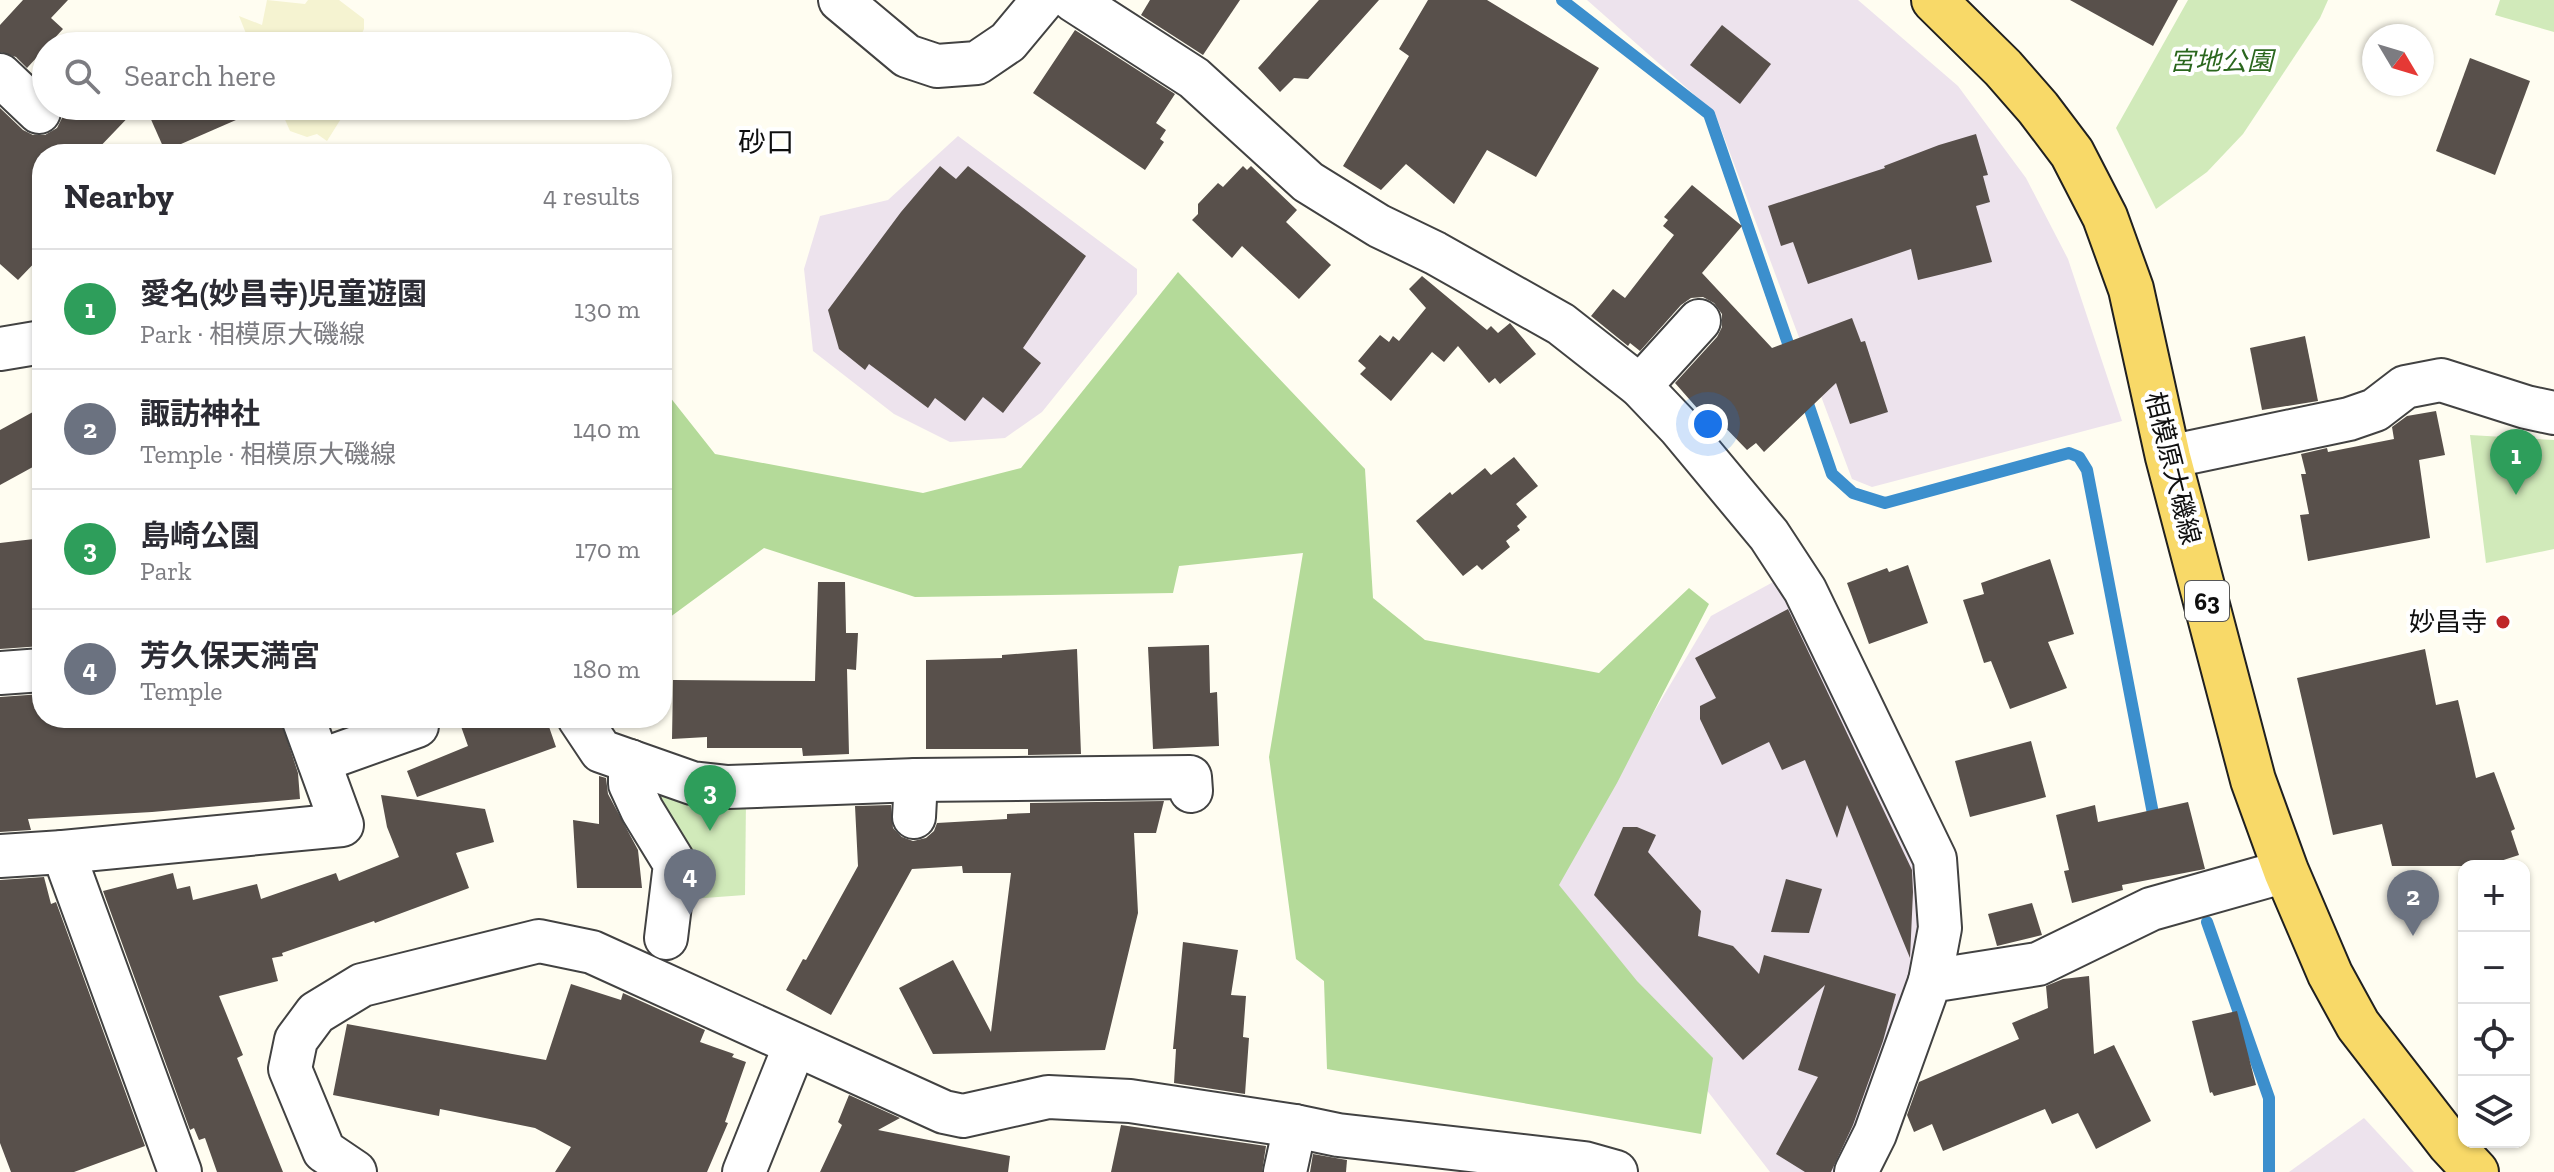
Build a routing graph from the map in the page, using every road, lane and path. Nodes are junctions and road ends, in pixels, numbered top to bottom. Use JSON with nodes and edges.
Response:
{"nodes":[{"id":1,"x":840,"y":0,"type":"edge"},
{"id":2,"x":1043,"y":0,"type":"edge"},
{"id":3,"x":1073,"y":0,"type":"edge"},
{"id":4,"x":1934,"y":0,"type":"edge"},
{"id":5,"x":0,"y":75,"type":"edge"},
{"id":6,"x":32,"y":105,"type":"edge"},
{"id":7,"x":1699,"y":321,"type":"dead end"},
{"id":8,"x":32,"y":344,"type":"edge"},
{"id":9,"x":0,"y":349,"type":"edge"},
{"id":10,"x":1640,"y":386,"type":"junction"},
{"id":11,"x":2554,"y":413,"type":"edge"},
{"id":12,"x":2168,"y":457,"type":"junction"},
{"id":13,"x":32,"y":671,"type":"edge"},
{"id":14,"x":0,"y":673,"type":"edge"},
{"id":15,"x":307,"y":728,"type":"edge"},
{"id":16,"x":411,"y":728,"type":"edge"},
{"id":17,"x":586,"y":728,"type":"edge"},
{"id":18,"x":319,"y":761,"type":"junction"},
{"id":19,"x":630,"y":761,"type":"junction"},
{"id":20,"x":1191,"y":791,"type":"dead end"},
{"id":21,"x":63,"y":852,"type":"junction"},
{"id":22,"x":0,"y":856,"type":"edge"},
{"id":23,"x":2286,"y":871,"type":"junction"},
{"id":24,"x":666,"y":938,"type":"dead end"},
{"id":25,"x":1930,"y":981,"type":"junction"},
{"id":26,"x":795,"y":1045,"type":"junction"},
{"id":27,"x":1295,"y":1126,"type":"junction"},
{"id":28,"x":171,"y":1169,"type":"edge"},
{"id":29,"x":355,"y":1172,"type":"edge"},
{"id":30,"x":744,"y":1172,"type":"edge"},
{"id":31,"x":1285,"y":1172,"type":"edge"},
{"id":32,"x":1616,"y":1172,"type":"edge"},
{"id":33,"x":1856,"y":1172,"type":"edge"},
{"id":34,"x":2476,"y":1172,"type":"edge"}],
"edges":[{"from":1,"to":2,"type":"street"},
{"from":3,"to":10,"type":"street"},
{"from":4,"to":12,"type":"main road","name":"相模原大磯線","number":"63"},
{"from":5,"to":6,"type":"street"},
{"from":7,"to":10,"type":"street"},
{"from":8,"to":9,"type":"street"},
{"from":10,"to":25,"type":"street"},
{"from":11,"to":12,"type":"street"},
{"from":12,"to":23,"type":"main road","name":"相模原大磯線","number":"63"},
{"from":13,"to":14,"type":"street"},
{"from":15,"to":18,"type":"street"},
{"from":16,"to":18,"type":"street"},
{"from":17,"to":19,"type":"street"},
{"from":18,"to":21,"type":"street"},
{"from":19,"to":20,"type":"street"},
{"from":19,"to":24,"type":"street"},
{"from":21,"to":22,"type":"street"},
{"from":21,"to":28,"type":"street"},
{"from":23,"to":25,"type":"street"},
{"from":23,"to":34,"type":"main road","name":"相模原大磯線","number":"63"},
{"from":25,"to":33,"type":"street"},
{"from":26,"to":27,"type":"street"},
{"from":26,"to":29,"type":"street"},
{"from":26,"to":30,"type":"street"},
{"from":27,"to":31,"type":"street"},
{"from":27,"to":32,"type":"street"}]}
